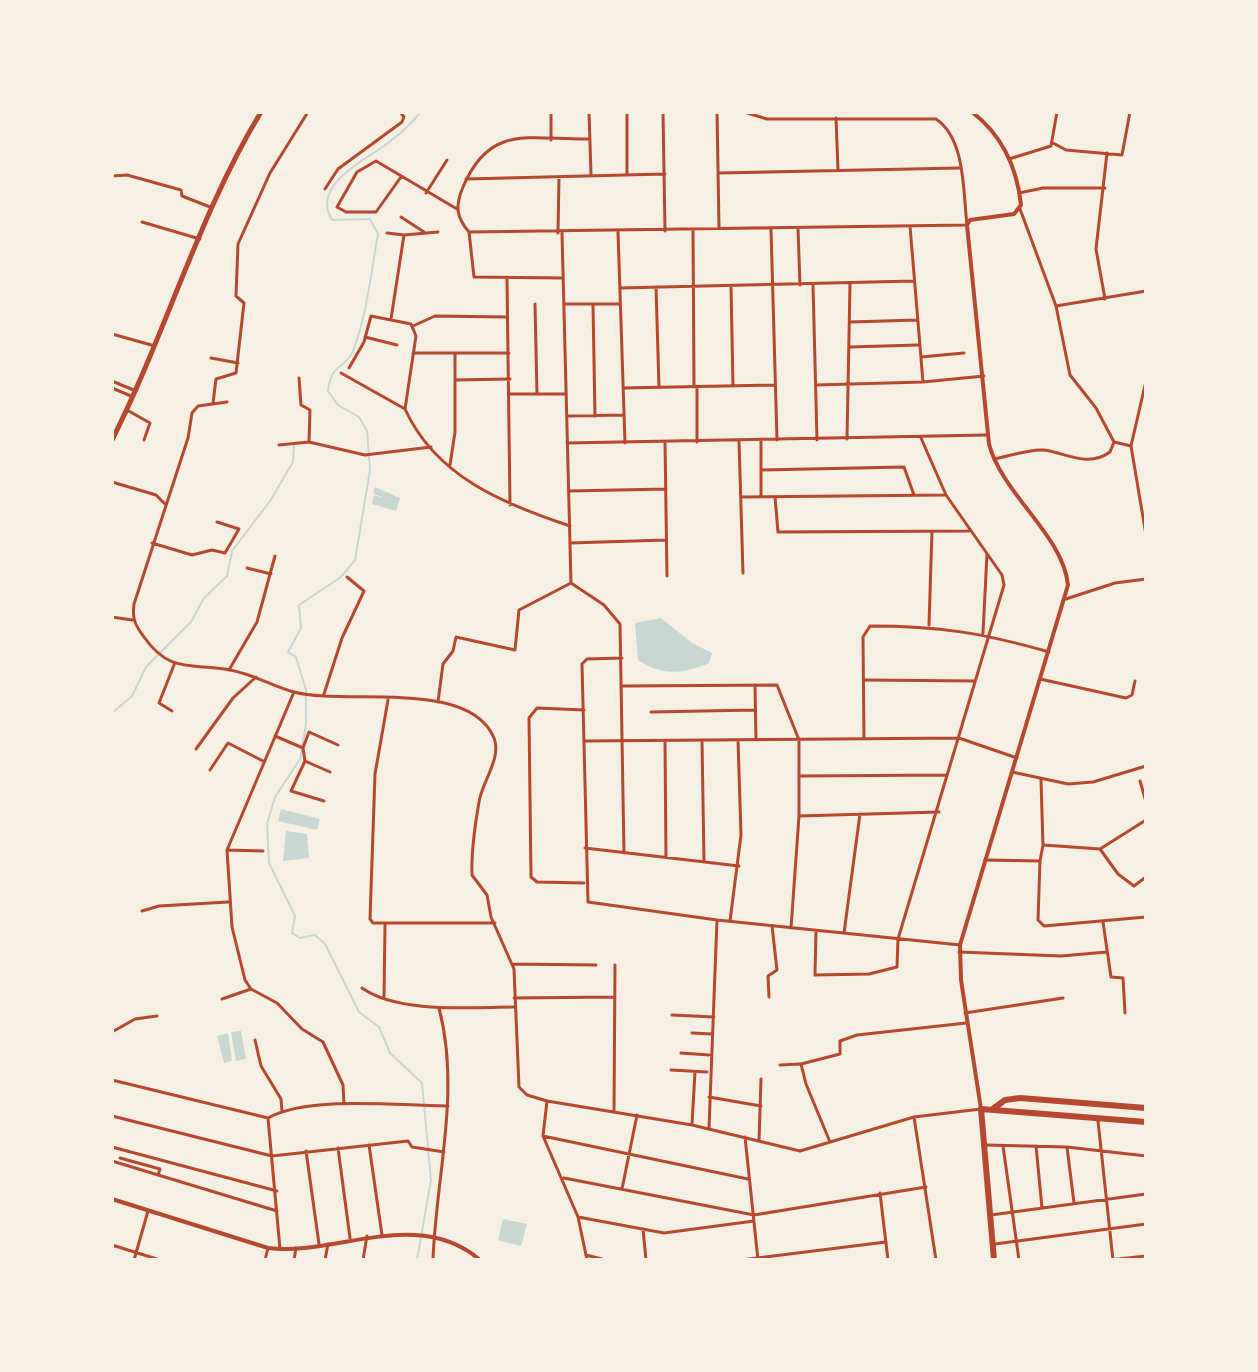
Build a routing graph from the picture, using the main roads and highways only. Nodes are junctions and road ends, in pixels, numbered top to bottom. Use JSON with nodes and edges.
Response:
{"nodes":[{"id":1,"x":261,"y":112,"type":"edge"},
{"id":2,"x":112,"y":440,"type":"edge"},
{"id":3,"x":994,"y":1108,"type":"junction"},
{"id":4,"x":1146,"y":1108,"type":"edge"},
{"id":5,"x":1146,"y":1122,"type":"edge"},
{"id":6,"x":994,"y":1260,"type":"edge"}],
"edges":[{"from":1,"to":2,"type":"main road"},
{"from":3,"to":4,"type":"highway"},
{"from":3,"to":5,"type":"highway"},
{"from":3,"to":6,"type":"highway"}]}
